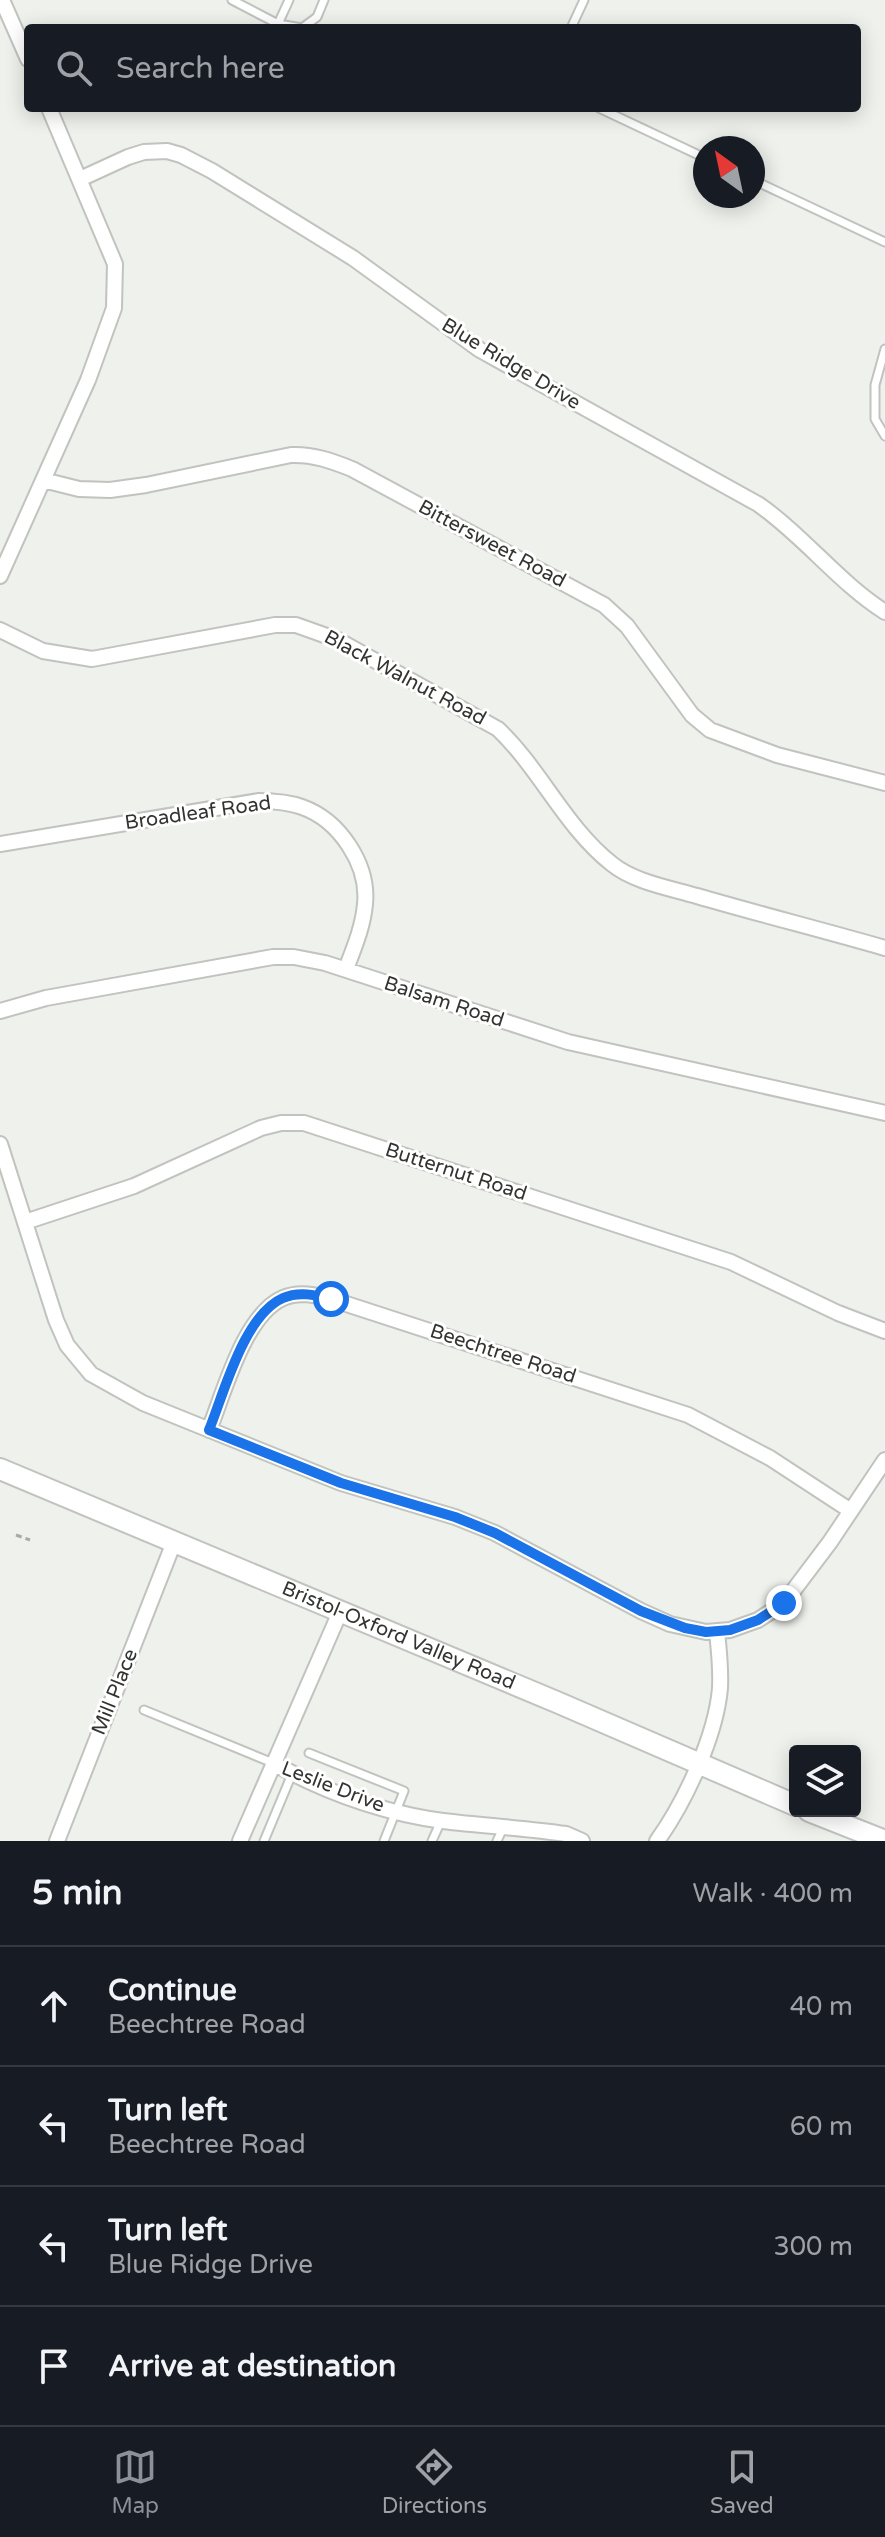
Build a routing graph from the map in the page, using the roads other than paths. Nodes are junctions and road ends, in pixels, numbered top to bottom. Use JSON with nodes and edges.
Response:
{"nodes":[{"id":1,"x":232,"y":0,"type":"edge"},
{"id":2,"x":289,"y":0,"type":"edge"},
{"id":3,"x":324,"y":0,"type":"edge"},
{"id":4,"x":584,"y":0,"type":"edge"},
{"id":5,"x":4,"y":1,"type":"edge"},
{"id":6,"x":278,"y":24,"type":"joint"},
{"id":7,"x":307,"y":24,"type":"edge"},
{"id":8,"x":573,"y":24,"type":"edge"},
{"id":9,"x":24,"y":49,"type":"edge"},
{"id":10,"x":51,"y":112,"type":"edge"},
{"id":11,"x":607,"y":112,"type":"edge"},
{"id":12,"x":693,"y":152,"type":"edge"},
{"id":13,"x":80,"y":179,"type":"junction"},
{"id":14,"x":765,"y":186,"type":"edge"},
{"id":15,"x":885,"y":242,"type":"edge"},
{"id":16,"x":885,"y":349,"type":"edge"},
{"id":17,"x":885,"y":436,"type":"edge"},
{"id":18,"x":43,"y":480,"type":"junction"},
{"id":19,"x":0,"y":576,"type":"edge"},
{"id":20,"x":885,"y":612,"type":"edge"},
{"id":21,"x":0,"y":630,"type":"edge"},
{"id":22,"x":885,"y":783,"type":"edge"},
{"id":23,"x":0,"y":844,"type":"edge"},
{"id":24,"x":885,"y":948,"type":"edge"},
{"id":25,"x":346,"y":969,"type":"junction"},
{"id":26,"x":0,"y":1011,"type":"edge"},
{"id":27,"x":885,"y":1113,"type":"edge"},
{"id":28,"x":0,"y":1144,"type":"edge"},
{"id":29,"x":5,"y":1180,"type":"edge"},
{"id":30,"x":25,"y":1222,"type":"junction"},
{"id":31,"x":885,"y":1331,"type":"edge"},
{"id":32,"x":209,"y":1430,"type":"junction"},
{"id":33,"x":885,"y":1460,"type":"edge"},
{"id":34,"x":0,"y":1469,"type":"edge"},
{"id":35,"x":851,"y":1511,"type":"junction"},
{"id":36,"x":174,"y":1542,"type":"junction"},
{"id":37,"x":340,"y":1612,"type":"junction"},
{"id":38,"x":717,"y":1632,"type":"junction"},
{"id":39,"x":144,"y":1710,"type":"dead end"},
{"id":40,"x":309,"y":1753,"type":"dead end"},
{"id":41,"x":273,"y":1763,"type":"junction"},
{"id":42,"x":697,"y":1764,"type":"junction"},
{"id":43,"x":292,"y":1774,"type":"junction"},
{"id":44,"x":789,"y":1802,"type":"edge"},
{"id":45,"x":396,"y":1811,"type":"junction"},
{"id":46,"x":824,"y":1817,"type":"edge"},
{"id":47,"x":441,"y":1821,"type":"junction"},
{"id":48,"x":504,"y":1826,"type":"junction"},
{"id":49,"x":564,"y":1838,"type":"edge"},
{"id":50,"x":57,"y":1841,"type":"edge"},
{"id":51,"x":240,"y":1841,"type":"edge"},
{"id":52,"x":264,"y":1841,"type":"edge"},
{"id":53,"x":384,"y":1841,"type":"edge"},
{"id":54,"x":432,"y":1841,"type":"edge"},
{"id":55,"x":497,"y":1841,"type":"edge"},
{"id":56,"x":582,"y":1841,"type":"edge"},
{"id":57,"x":657,"y":1841,"type":"edge"},
{"id":58,"x":885,"y":1841,"type":"edge"}],
"edges":[{"from":1,"to":6,"type":"lane"},
{"from":2,"to":6,"type":"lane"},
{"from":3,"to":7,"type":"lane"},
{"from":4,"to":8,"type":"lane"},
{"from":5,"to":9,"type":"street"},
{"from":10,"to":13,"type":"street"},
{"from":11,"to":12,"type":"lane"},
{"from":13,"to":18,"type":"street"},
{"from":13,"to":20,"type":"street","name":"Blue Ridge Drive"},
{"from":14,"to":15,"type":"lane"},
{"from":16,"to":17,"type":"lane"},
{"from":18,"to":19,"type":"street"},
{"from":18,"to":22,"type":"street","name":"Bittersweet Road"},
{"from":21,"to":24,"type":"street","name":"Black Walnut Road"},
{"from":23,"to":25,"type":"street","name":"Broadleaf Road"},
{"from":25,"to":26,"type":"street","name":"Balsam Road"},
{"from":25,"to":27,"type":"street","name":"Balsam Road"},
{"from":28,"to":29,"type":"street"},
{"from":29,"to":30,"type":"street"},
{"from":30,"to":31,"type":"street","name":"Butternut Road"},
{"from":30,"to":32,"type":"street"},
{"from":32,"to":35,"type":"street","name":"Beechtree Road"},
{"from":32,"to":38,"type":"street"},
{"from":33,"to":35,"type":"street"},
{"from":34,"to":36,"type":"main road","name":"Bristol-Oxford Valley Road"},
{"from":35,"to":38,"type":"street"},
{"from":36,"to":37,"type":"main road","name":"Bristol-Oxford Valley Road"},
{"from":36,"to":50,"type":"street","name":"Mill Place"},
{"from":37,"to":41,"type":"street","name":"Leslie Drive"},
{"from":37,"to":42,"type":"main road","name":"Bristol-Oxford Valley Road"},
{"from":38,"to":42,"type":"street"},
{"from":39,"to":41,"type":"lane"},
{"from":40,"to":45,"type":"lane"},
{"from":41,"to":43,"type":"street","name":"Leslie Drive"},
{"from":41,"to":51,"type":"street","name":"Leslie Drive"},
{"from":42,"to":44,"type":"main road","name":"Bristol-Oxford Valley Road"},
{"from":42,"to":57,"type":"street"},
{"from":43,"to":45,"type":"street","name":"Leslie Drive"},
{"from":43,"to":52,"type":"lane"},
{"from":45,"to":47,"type":"street","name":"Leslie Drive"},
{"from":45,"to":53,"type":"lane"},
{"from":46,"to":58,"type":"main road"},
{"from":47,"to":48,"type":"street","name":"Leslie Drive"},
{"from":47,"to":54,"type":"lane"},
{"from":48,"to":49,"type":"street","name":"Leslie Drive"},
{"from":48,"to":55,"type":"lane"},
{"from":49,"to":56,"type":"street","name":"Leslie Drive"}]}
